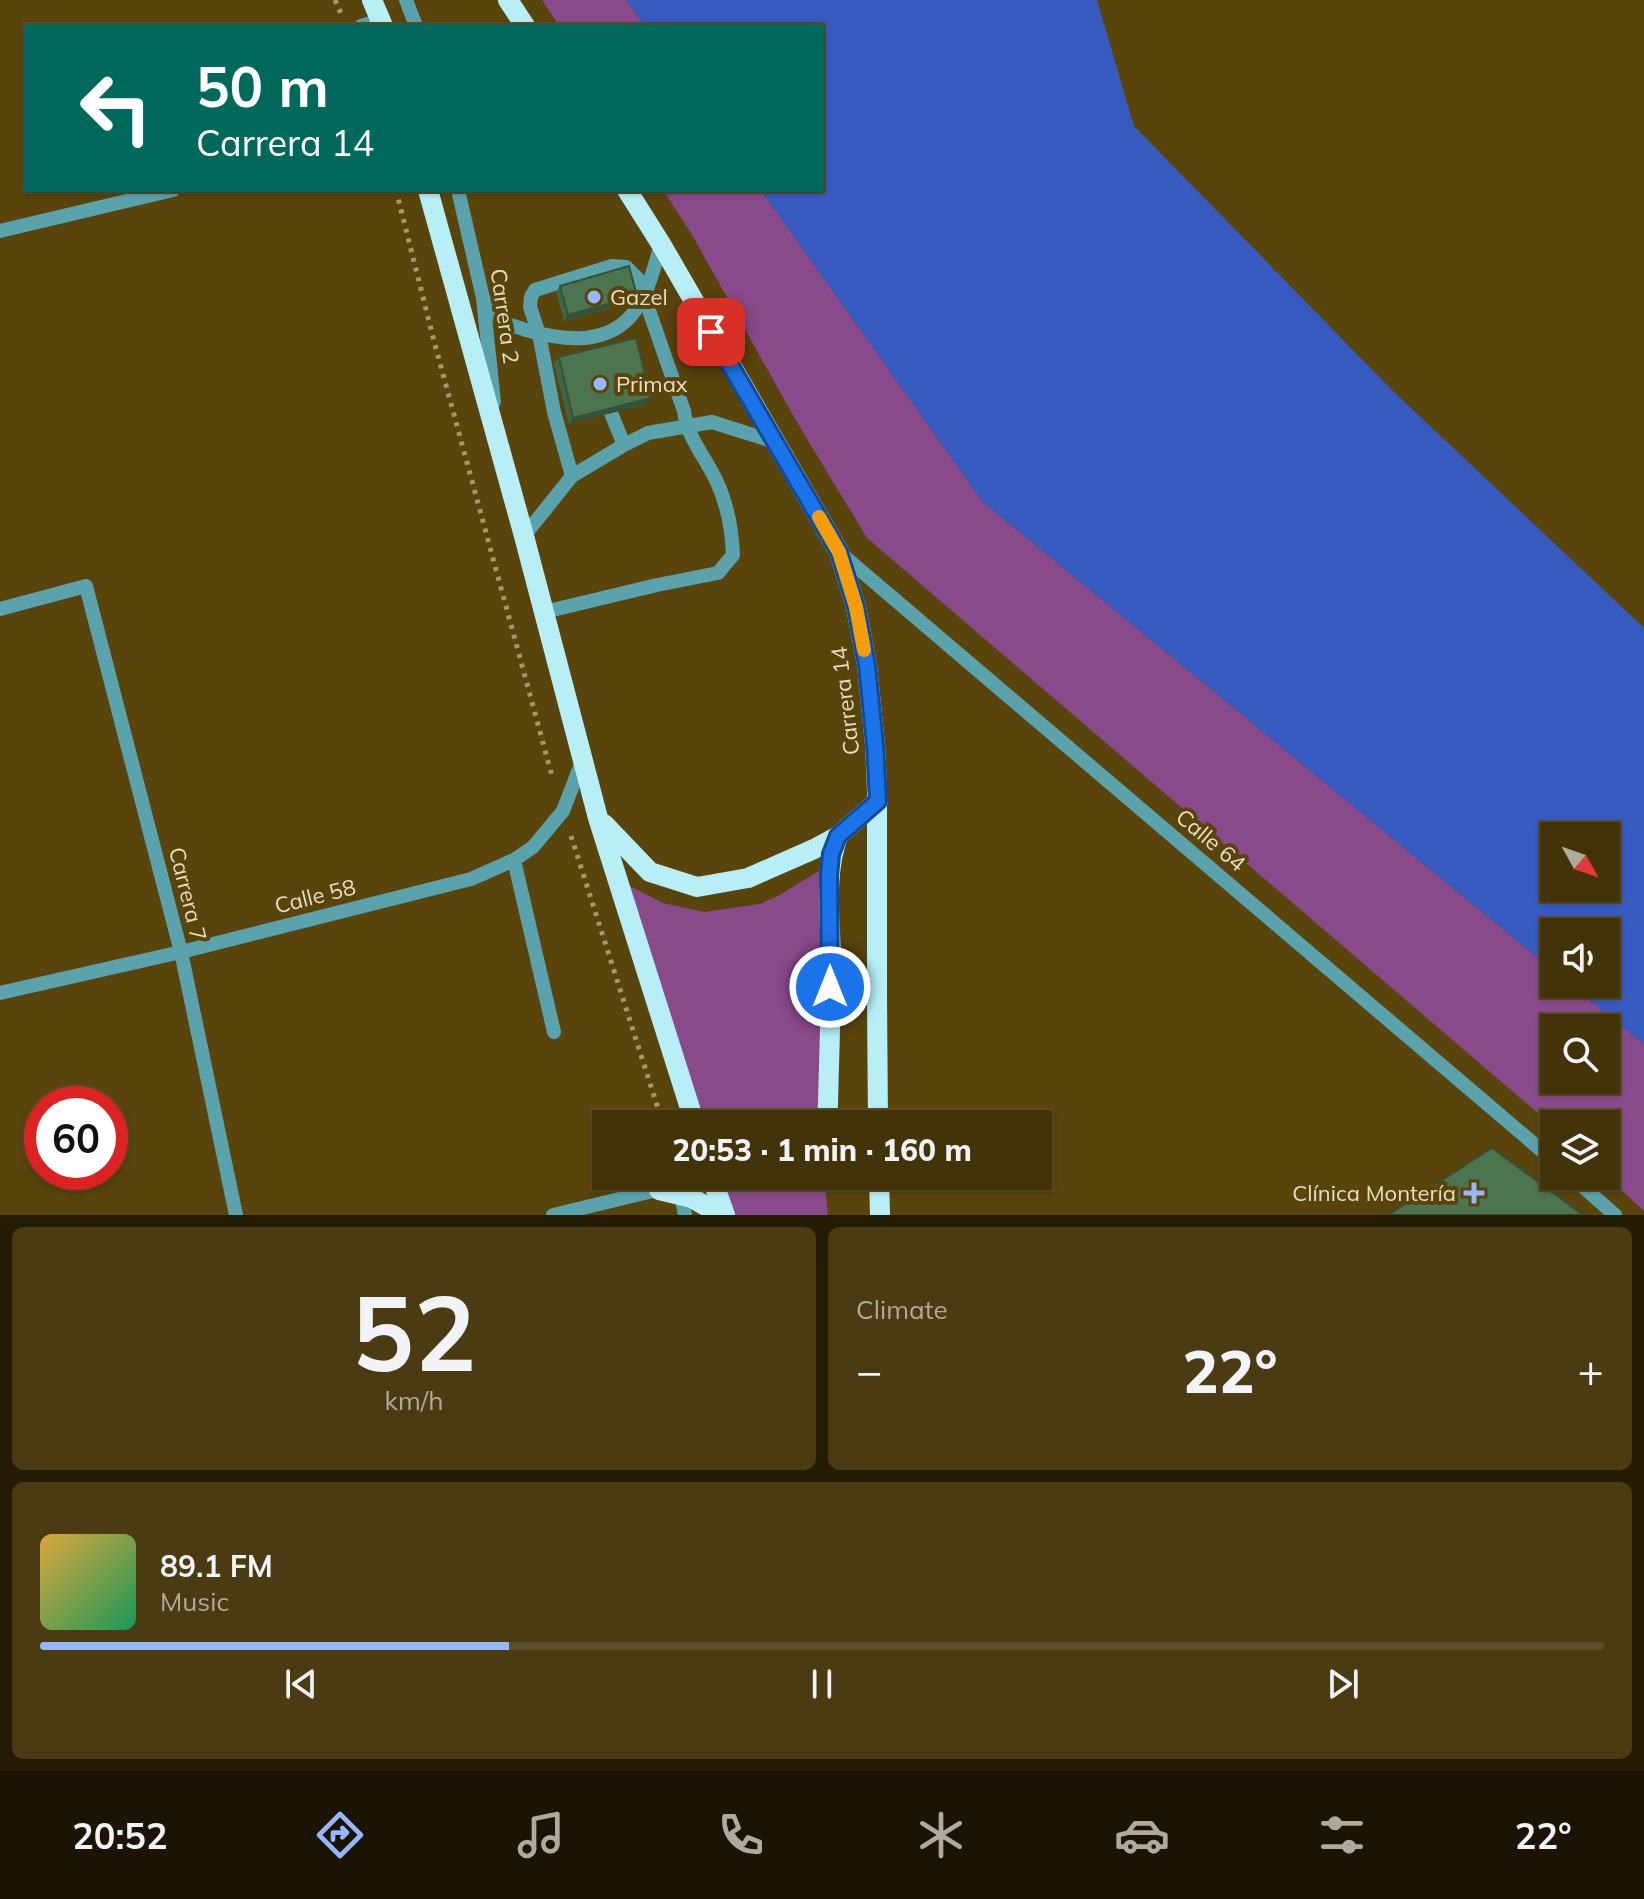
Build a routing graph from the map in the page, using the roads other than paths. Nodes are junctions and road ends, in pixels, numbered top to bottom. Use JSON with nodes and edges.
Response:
{"nodes":[{"id":1,"x":372,"y":0,"type":"edge"},
{"id":2,"x":406,"y":0,"type":"edge"},
{"id":3,"x":508,"y":0,"type":"edge"},
{"id":4,"x":382,"y":23,"type":"edge"},
{"id":5,"x":415,"y":24,"type":"edge"},
{"id":6,"x":524,"y":24,"type":"edge"},
{"id":7,"x":165,"y":192,"type":"edge"},
{"id":8,"x":429,"y":192,"type":"edge"},
{"id":9,"x":458,"y":192,"type":"edge"},
{"id":10,"x":628,"y":192,"type":"edge"},
{"id":11,"x":0,"y":231,"type":"edge"},
{"id":12,"x":661,"y":244,"type":"junction"},
{"id":13,"x":644,"y":296,"type":"junction"},
{"id":14,"x":483,"y":298,"type":"junction"},
{"id":15,"x":539,"y":334,"type":"junction"},
{"id":16,"x":597,"y":336,"type":"junction"},
{"id":17,"x":598,"y":352,"type":"edge"},
{"id":18,"x":611,"y":413,"type":"edge"},
{"id":19,"x":686,"y":426,"type":"junction"},
{"id":20,"x":775,"y":442,"type":"junction"},
{"id":21,"x":624,"y":445,"type":"junction"},
{"id":22,"x":500,"y":449,"type":"junction"},
{"id":23,"x":572,"y":476,"type":"junction"},
{"id":24,"x":524,"y":536,"type":"junction"},
{"id":25,"x":839,"y":552,"type":"junction"},
{"id":26,"x":0,"y":609,"type":"edge"},
{"id":27,"x":544,"y":612,"type":"junction"},
{"id":28,"x":583,"y":758,"type":"junction"},
{"id":29,"x":878,"y":801,"type":"junction"},
{"id":30,"x":598,"y":818,"type":"junction"},
{"id":31,"x":838,"y":836,"type":"junction"},
{"id":32,"x":514,"y":860,"type":"junction"},
{"id":33,"x":181,"y":952,"type":"junction"},
{"id":34,"x":0,"y":993,"type":"edge"},
{"id":35,"x":554,"y":1032,"type":"dead end"},
{"id":36,"x":691,"y":1110,"type":"edge"},
{"id":37,"x":827,"y":1110,"type":"edge"},
{"id":38,"x":878,"y":1110,"type":"edge"},
{"id":39,"x":1540,"y":1149,"type":"edge"},
{"id":40,"x":659,"y":1190,"type":"joint"},
{"id":41,"x":716,"y":1190,"type":"edge"},
{"id":42,"x":879,"y":1190,"type":"edge"},
{"id":43,"x":1587,"y":1190,"type":"edge"},
{"id":44,"x":683,"y":1205,"type":"edge"},
{"id":45,"x":236,"y":1215,"type":"edge"},
{"id":46,"x":553,"y":1215,"type":"edge"},
{"id":47,"x":723,"y":1215,"type":"edge"},
{"id":48,"x":880,"y":1215,"type":"edge"},
{"id":49,"x":1615,"y":1215,"type":"edge"}],
"edges":[{"from":1,"to":4,"type":"main road"},
{"from":2,"to":5,"type":"street"},
{"from":3,"to":6,"type":"main road"},
{"from":7,"to":11,"type":"street"},
{"from":8,"to":22,"type":"main road"},
{"from":9,"to":14,"type":"street","name":"Carrera 2"},
{"from":10,"to":12,"type":"main road","name":"Carrera 14"},
{"from":12,"to":13,"type":"street"},
{"from":12,"to":20,"type":"main road","name":"Carrera 14"},
{"from":13,"to":15,"type":"street"},
{"from":13,"to":16,"type":"street"},
{"from":13,"to":19,"type":"street"},
{"from":14,"to":15,"type":"street"},
{"from":14,"to":22,"type":"street","name":"Carrera 2"},
{"from":15,"to":16,"type":"street"},
{"from":15,"to":23,"type":"street"},
{"from":16,"to":17,"type":"street"},
{"from":18,"to":21,"type":"street"},
{"from":19,"to":20,"type":"street"},
{"from":19,"to":21,"type":"street"},
{"from":19,"to":27,"type":"street"},
{"from":20,"to":25,"type":"main road","name":"Carrera 14"},
{"from":21,"to":23,"type":"street"},
{"from":22,"to":24,"type":"main road"},
{"from":23,"to":24,"type":"street"},
{"from":24,"to":27,"type":"main road"},
{"from":25,"to":29,"type":"main road","name":"Carrera 14"},
{"from":25,"to":39,"type":"street","name":"Calle 64"},
{"from":26,"to":33,"type":"street","name":"Carrera 7"},
{"from":27,"to":28,"type":"main road"},
{"from":28,"to":30,"type":"main road"},
{"from":28,"to":32,"type":"street","name":"Calle 58"},
{"from":29,"to":31,"type":"main road"},
{"from":29,"to":38,"type":"main road","name":"Carrera 14"},
{"from":30,"to":31,"type":"main road"},
{"from":30,"to":36,"type":"main road"},
{"from":31,"to":37,"type":"main road"},
{"from":32,"to":33,"type":"street","name":"Calle 58"},
{"from":32,"to":35,"type":"street"},
{"from":33,"to":34,"type":"street","name":"Calle 58"},
{"from":33,"to":45,"type":"street","name":"Carrera 7"},
{"from":40,"to":44,"type":"main road"},
{"from":40,"to":46,"type":"street"},
{"from":41,"to":47,"type":"main road"},
{"from":42,"to":48,"type":"main road"},
{"from":43,"to":49,"type":"street"},
{"from":44,"to":47,"type":"main road"}]}
